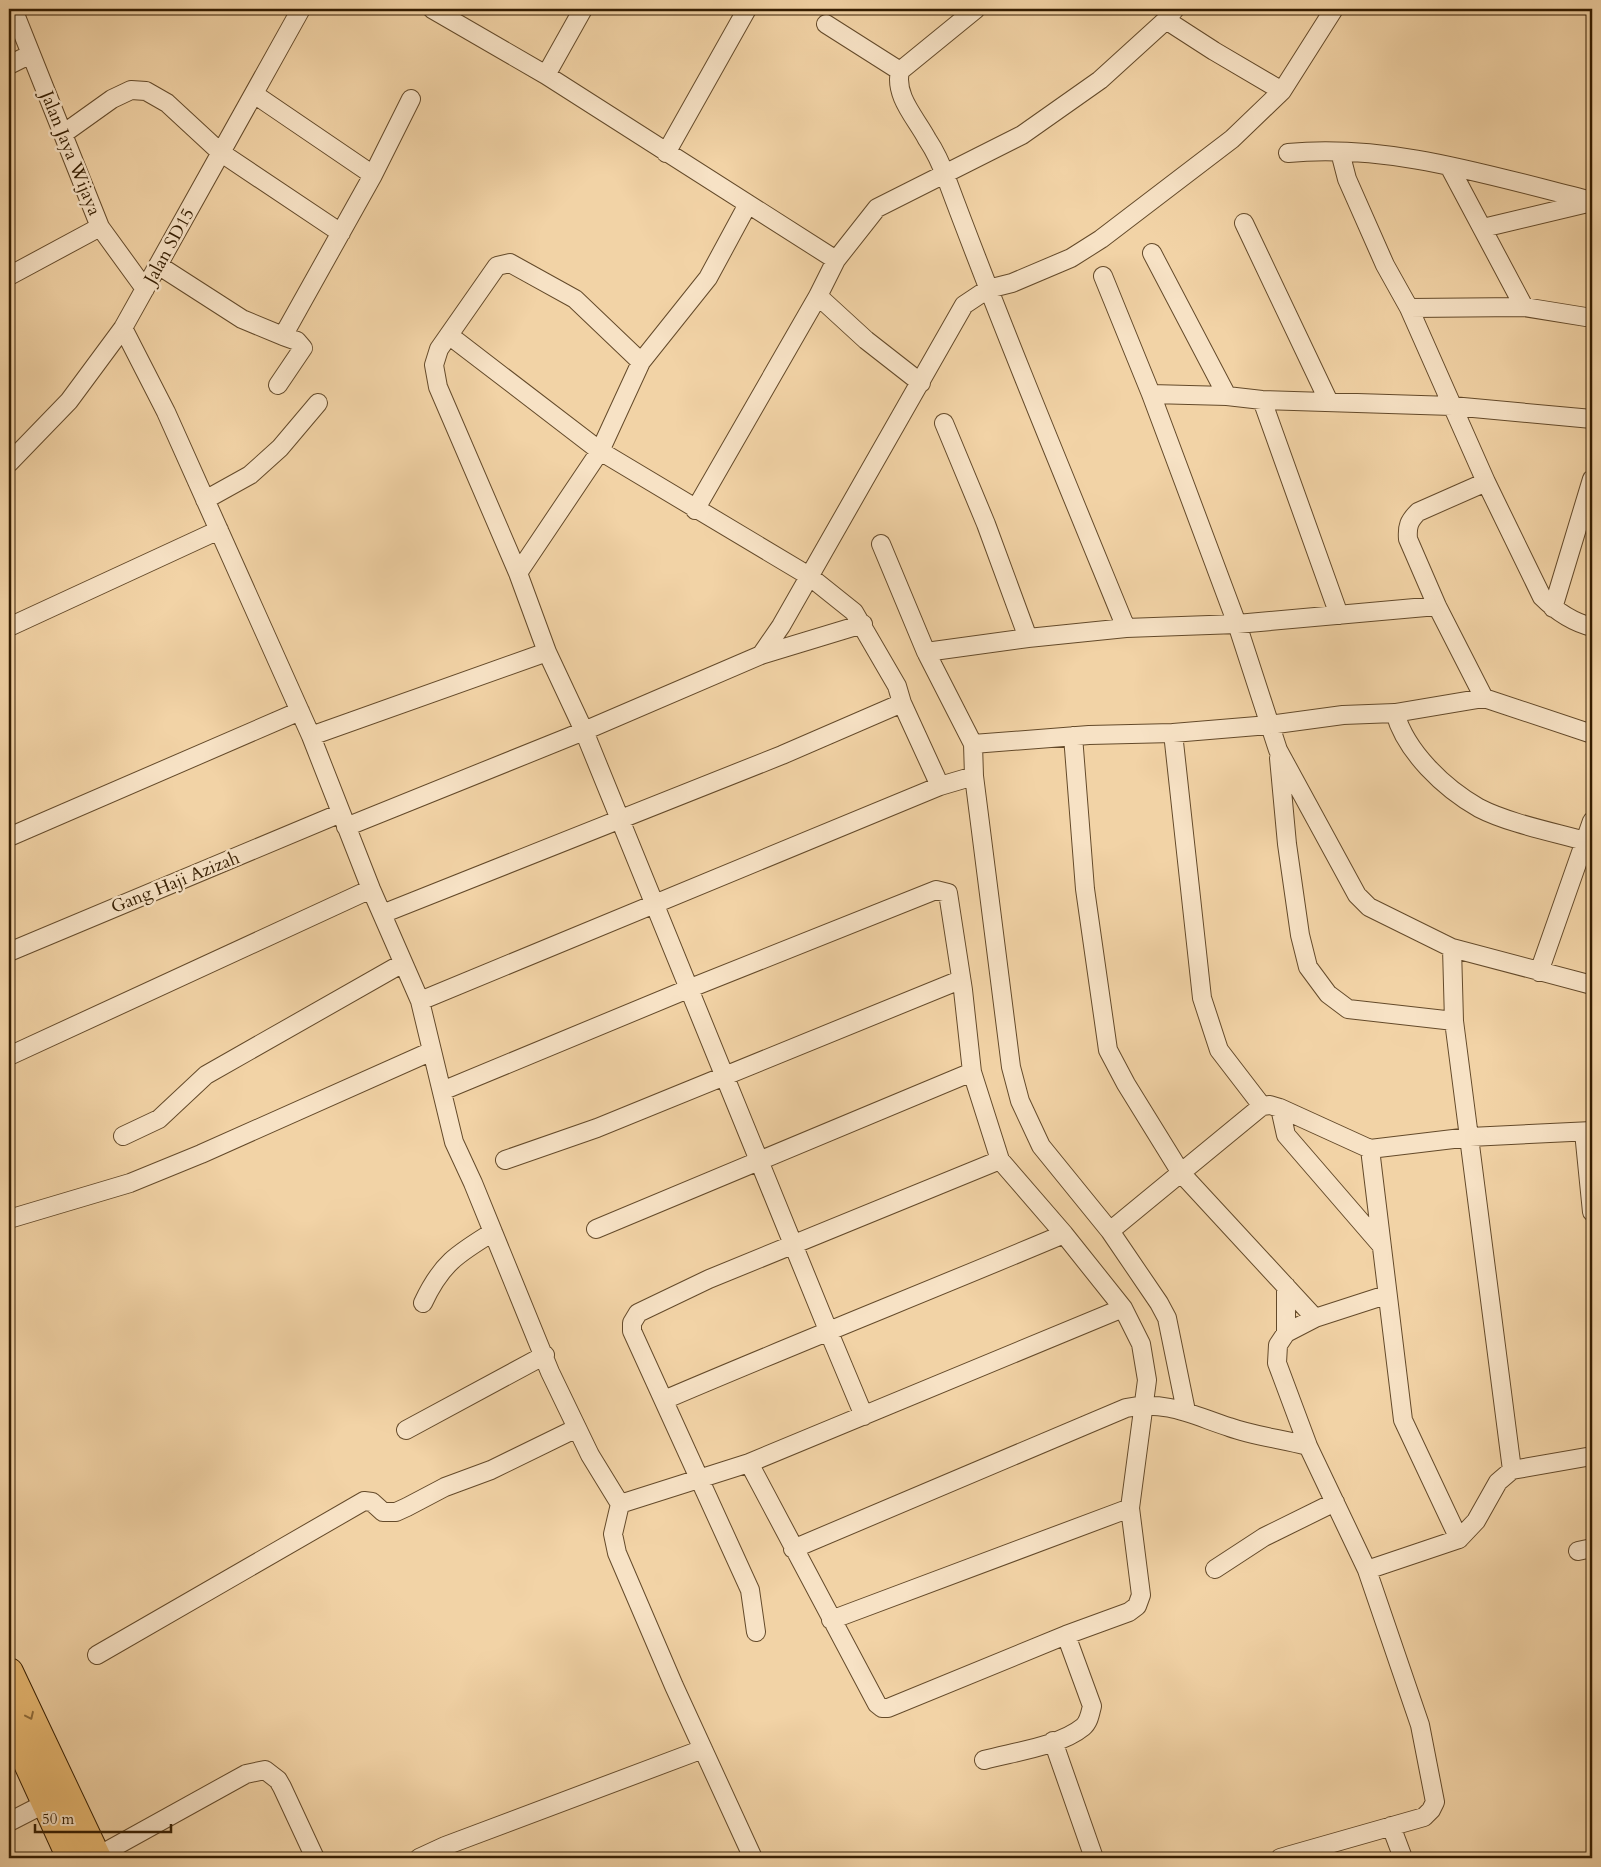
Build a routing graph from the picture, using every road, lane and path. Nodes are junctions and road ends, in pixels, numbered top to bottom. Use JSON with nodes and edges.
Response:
{"nodes":[{"id":1,"x":14,"y":9,"type":"edge"},
{"id":2,"x":301,"y":9,"type":"edge"},
{"id":3,"x":432,"y":9,"type":"edge"},
{"id":4,"x":583,"y":9,"type":"edge"},
{"id":5,"x":747,"y":9,"type":"edge"},
{"id":6,"x":976,"y":9,"type":"edge"},
{"id":7,"x":1334,"y":9,"type":"edge"},
{"id":8,"x":1171,"y":14,"type":"edge"},
{"id":9,"x":826,"y":24,"type":"dead end"},
{"id":10,"x":31,"y":54,"type":"junction"},
{"id":11,"x":9,"y":65,"type":"edge"},
{"id":12,"x":900,"y":71,"type":"junction"},
{"id":13,"x":546,"y":75,"type":"junction"},
{"id":14,"x":1282,"y":90,"type":"junction"},
{"id":15,"x":254,"y":94,"type":"junction"},
{"id":16,"x":411,"y":99,"type":"dead end"},
{"id":17,"x":63,"y":134,"type":"junction"},
{"id":18,"x":220,"y":152,"type":"junction"},
{"id":19,"x":1340,"y":152,"type":"junction"},
{"id":20,"x":666,"y":153,"type":"junction"},
{"id":21,"x":1288,"y":153,"type":"dead end"},
{"id":22,"x":1449,"y":166,"type":"junction"},
{"id":23,"x":945,"y":174,"type":"junction"},
{"id":24,"x":373,"y":176,"type":"junction"},
{"id":25,"x":1592,"y":202,"type":"edge"},
{"id":26,"x":748,"y":204,"type":"junction"},
{"id":27,"x":1244,"y":223,"type":"dead end"},
{"id":28,"x":100,"y":227,"type":"junction"},
{"id":29,"x":1483,"y":228,"type":"junction"},
{"id":30,"x":341,"y":233,"type":"junction"},
{"id":31,"x":1152,"y":253,"type":"dead end"},
{"id":32,"x":836,"y":260,"type":"junction"},
{"id":33,"x":158,"y":265,"type":"junction"},
{"id":34,"x":9,"y":276,"type":"edge"},
{"id":35,"x":1103,"y":276,"type":"dead end"},
{"id":36,"x":145,"y":289,"type":"junction"},
{"id":37,"x":988,"y":291,"type":"junction"},
{"id":38,"x":818,"y":296,"type":"junction"},
{"id":39,"x":1409,"y":308,"type":"junction"},
{"id":40,"x":1524,"y":308,"type":"junction"},
{"id":41,"x":1592,"y":318,"type":"edge"},
{"id":42,"x":124,"y":328,"type":"junction"},
{"id":43,"x":283,"y":336,"type":"junction"},
{"id":44,"x":450,"y":336,"type":"junction"},
{"id":45,"x":641,"y":362,"type":"junction"},
{"id":46,"x":921,"y":383,"type":"junction"},
{"id":47,"x":278,"y":385,"type":"dead end"},
{"id":48,"x":1151,"y":394,"type":"junction"},
{"id":49,"x":1227,"y":396,"type":"junction"},
{"id":50,"x":1262,"y":400,"type":"junction"},
{"id":51,"x":1328,"y":402,"type":"junction"},
{"id":52,"x":318,"y":403,"type":"dead end"},
{"id":53,"x":1452,"y":406,"type":"junction"},
{"id":54,"x":1592,"y":419,"type":"edge"},
{"id":55,"x":944,"y":423,"type":"dead end"},
{"id":56,"x":600,"y":451,"type":"junction"},
{"id":57,"x":9,"y":463,"type":"edge"},
{"id":58,"x":1592,"y":479,"type":"edge"},
{"id":59,"x":1486,"y":482,"type":"junction"},
{"id":60,"x":205,"y":500,"type":"junction"},
{"id":61,"x":695,"y":510,"type":"junction"},
{"id":62,"x":220,"y":530,"type":"junction"},
{"id":63,"x":881,"y":544,"type":"dead end"},
{"id":64,"x":518,"y":573,"type":"junction"},
{"id":65,"x":809,"y":576,"type":"junction"},
{"id":66,"x":1436,"y":606,"type":"junction"},
{"id":67,"x":1553,"y":608,"type":"junction"},
{"id":68,"x":1339,"y":615,"type":"junction"},
{"id":69,"x":863,"y":624,"type":"junction"},
{"id":70,"x":1237,"y":624,"type":"junction"},
{"id":71,"x":9,"y":627,"type":"edge"},
{"id":72,"x":1592,"y":627,"type":"edge"},
{"id":73,"x":1126,"y":628,"type":"junction"},
{"id":74,"x":1028,"y":638,"type":"junction"},
{"id":75,"x":547,"y":652,"type":"junction"},
{"id":76,"x":926,"y":652,"type":"junction"},
{"id":77,"x":760,"y":655,"type":"junction"},
{"id":78,"x":1484,"y":698,"type":"junction"},
{"id":79,"x":902,"y":703,"type":"junction"},
{"id":80,"x":300,"y":711,"type":"junction"},
{"id":81,"x":1396,"y":713,"type":"junction"},
{"id":82,"x":1269,"y":725,"type":"junction"},
{"id":83,"x":584,"y":731,"type":"junction"},
{"id":84,"x":1173,"y":733,"type":"junction"},
{"id":85,"x":1592,"y":734,"type":"edge"},
{"id":86,"x":311,"y":736,"type":"junction"},
{"id":87,"x":1073,"y":736,"type":"junction"},
{"id":88,"x":973,"y":744,"type":"junction"},
{"id":89,"x":1278,"y":750,"type":"junction"},
{"id":90,"x":970,"y":777,"type":"junction"},
{"id":91,"x":944,"y":785,"type":"junction"},
{"id":92,"x":619,"y":819,"type":"junction"},
{"id":93,"x":344,"y":820,"type":"junction"},
{"id":94,"x":1592,"y":821,"type":"edge"},
{"id":95,"x":9,"y":837,"type":"edge"},
{"id":96,"x":1585,"y":841,"type":"junction"},
{"id":97,"x":371,"y":889,"type":"junction"},
{"id":98,"x":654,"y":904,"type":"junction"},
{"id":99,"x":382,"y":914,"type":"junction"},
{"id":100,"x":1452,"y":948,"type":"junction"},
{"id":101,"x":9,"y":952,"type":"edge"},
{"id":102,"x":403,"y":963,"type":"junction"},
{"id":103,"x":1539,"y":972,"type":"junction"},
{"id":104,"x":960,"y":980,"type":"junction"},
{"id":105,"x":1592,"y":985,"type":"edge"},
{"id":106,"x":688,"y":989,"type":"junction"},
{"id":107,"x":420,"y":1001,"type":"junction"},
{"id":108,"x":1454,"y":1021,"type":"junction"},
{"id":109,"x":432,"y":1051,"type":"junction"},
{"id":110,"x":9,"y":1056,"type":"edge"},
{"id":111,"x":972,"y":1072,"type":"junction"},
{"id":112,"x":725,"y":1076,"type":"junction"},
{"id":113,"x":442,"y":1091,"type":"junction"},
{"id":114,"x":1262,"y":1106,"type":"junction"},
{"id":115,"x":1280,"y":1108,"type":"junction"},
{"id":116,"x":1588,"y":1131,"type":"edge"},
{"id":117,"x":122,"y":1136,"type":"dead end"},
{"id":118,"x":1470,"y":1137,"type":"junction"},
{"id":119,"x":1370,"y":1149,"type":"junction"},
{"id":120,"x":505,"y":1160,"type":"dead end"},
{"id":121,"x":759,"y":1160,"type":"junction"},
{"id":122,"x":1000,"y":1160,"type":"junction"},
{"id":123,"x":1181,"y":1173,"type":"junction"},
{"id":124,"x":1592,"y":1212,"type":"edge"},
{"id":125,"x":9,"y":1220,"type":"edge"},
{"id":126,"x":596,"y":1229,"type":"dead end"},
{"id":127,"x":1110,"y":1231,"type":"junction"},
{"id":128,"x":493,"y":1232,"type":"junction"},
{"id":129,"x":1064,"y":1234,"type":"junction"},
{"id":130,"x":794,"y":1245,"type":"junction"},
{"id":131,"x":1381,"y":1245,"type":"junction"},
{"id":132,"x":1286,"y":1286,"type":"junction"},
{"id":133,"x":1386,"y":1295,"type":"junction"},
{"id":134,"x":424,"y":1303,"type":"dead end"},
{"id":135,"x":1123,"y":1308,"type":"junction"},
{"id":136,"x":1316,"y":1318,"type":"junction"},
{"id":137,"x":828,"y":1330,"type":"junction"},
{"id":138,"x":1286,"y":1333,"type":"junction"},
{"id":139,"x":545,"y":1355,"type":"junction"},
{"id":140,"x":664,"y":1400,"type":"junction"},
{"id":141,"x":1150,"y":1404,"type":"junction"},
{"id":142,"x":1182,"y":1410,"type":"junction"},
{"id":143,"x":864,"y":1416,"type":"junction"},
{"id":144,"x":577,"y":1428,"type":"junction"},
{"id":145,"x":406,"y":1430,"type":"dead end"},
{"id":146,"x":1308,"y":1446,"type":"junction"},
{"id":147,"x":1592,"y":1456,"type":"edge"},
{"id":148,"x":749,"y":1463,"type":"junction"},
{"id":149,"x":1512,"y":1470,"type":"junction"},
{"id":150,"x":700,"y":1478,"type":"junction"},
{"id":151,"x":1334,"y":1502,"type":"junction"},
{"id":152,"x":620,"y":1504,"type":"junction"},
{"id":153,"x":1130,"y":1508,"type":"junction"},
{"id":154,"x":1459,"y":1539,"type":"junction"},
{"id":155,"x":793,"y":1549,"type":"junction"},
{"id":156,"x":1215,"y":1569,"type":"dead end"},
{"id":157,"x":1367,"y":1570,"type":"junction"},
{"id":158,"x":831,"y":1620,"type":"junction"},
{"id":159,"x":756,"y":1632,"type":"dead end"},
{"id":160,"x":1066,"y":1635,"type":"junction"},
{"id":161,"x":97,"y":1655,"type":"dead end"},
{"id":162,"x":9,"y":1672,"type":"edge"},
{"id":163,"x":9,"y":1722,"type":"edge"},
{"id":164,"x":1053,"y":1741,"type":"junction"},
{"id":165,"x":703,"y":1749,"type":"junction"},
{"id":166,"x":984,"y":1760,"type":"dead end"},
{"id":167,"x":46,"y":1802,"type":"junction"},
{"id":168,"x":9,"y":1822,"type":"edge"},
{"id":169,"x":1391,"y":1826,"type":"junction"},
{"id":170,"x":88,"y":1858,"type":"edge"},
{"id":171,"x":315,"y":1858,"type":"edge"},
{"id":172,"x":419,"y":1858,"type":"edge"},
{"id":173,"x":753,"y":1858,"type":"edge"},
{"id":174,"x":1094,"y":1858,"type":"edge"},
{"id":175,"x":1280,"y":1858,"type":"edge"},
{"id":176,"x":1403,"y":1858,"type":"edge"}],
"edges":[{"from":1,"to":10,"type":"street","name":"Jalan Jaya Wijaya"},
{"from":2,"to":15,"type":"street","name":"Jalan SD15"},
{"from":3,"to":13,"type":"street"},
{"from":4,"to":13,"type":"street"},
{"from":5,"to":20,"type":"street"},
{"from":6,"to":12,"type":"street"},
{"from":7,"to":14,"type":"street"},
{"from":8,"to":14,"type":"street"},
{"from":8,"to":23,"type":"street"},
{"from":9,"to":12,"type":"street"},
{"from":10,"to":11,"type":"street"},
{"from":10,"to":17,"type":"street","name":"Jalan Jaya Wijaya"},
{"from":12,"to":23,"type":"street"},
{"from":13,"to":20,"type":"street"},
{"from":14,"to":37,"type":"street"},
{"from":15,"to":18,"type":"street","name":"Jalan SD15"},
{"from":15,"to":24,"type":"street"},
{"from":16,"to":24,"type":"street"},
{"from":17,"to":18,"type":"street"},
{"from":17,"to":28,"type":"street","name":"Jalan Jaya Wijaya"},
{"from":18,"to":30,"type":"street"},
{"from":18,"to":33,"type":"street","name":"Jalan SD15"},
{"from":19,"to":21,"type":"street"},
{"from":19,"to":22,"type":"street"},
{"from":19,"to":39,"type":"street"},
{"from":20,"to":26,"type":"street"},
{"from":22,"to":25,"type":"street"},
{"from":22,"to":29,"type":"street"},
{"from":23,"to":32,"type":"street"},
{"from":23,"to":37,"type":"street"},
{"from":24,"to":30,"type":"street"},
{"from":25,"to":29,"type":"street"},
{"from":26,"to":32,"type":"street"},
{"from":26,"to":45,"type":"street"},
{"from":27,"to":51,"type":"street"},
{"from":28,"to":34,"type":"street"},
{"from":28,"to":36,"type":"street","name":"Jalan Jaya Wijaya"},
{"from":29,"to":40,"type":"street"},
{"from":30,"to":43,"type":"street"},
{"from":31,"to":49,"type":"street"},
{"from":32,"to":38,"type":"street"},
{"from":33,"to":36,"type":"street","name":"Jalan SD15"},
{"from":33,"to":43,"type":"street"},
{"from":35,"to":48,"type":"street"},
{"from":36,"to":42,"type":"street","name":"Jalan SD15"},
{"from":37,"to":46,"type":"street"},
{"from":37,"to":73,"type":"street"},
{"from":38,"to":46,"type":"street"},
{"from":38,"to":61,"type":"street"},
{"from":39,"to":40,"type":"street"},
{"from":39,"to":53,"type":"street"},
{"from":40,"to":41,"type":"street"},
{"from":42,"to":57,"type":"street","name":"Jalan SD15"},
{"from":42,"to":60,"type":"street"},
{"from":43,"to":47,"type":"street"},
{"from":44,"to":45,"type":"street"},
{"from":44,"to":56,"type":"street"},
{"from":44,"to":64,"type":"street"},
{"from":45,"to":56,"type":"street"},
{"from":46,"to":65,"type":"street"},
{"from":48,"to":49,"type":"street"},
{"from":48,"to":70,"type":"street"},
{"from":49,"to":50,"type":"street"},
{"from":50,"to":51,"type":"street"},
{"from":50,"to":68,"type":"street"},
{"from":51,"to":53,"type":"street"},
{"from":52,"to":60,"type":"street"},
{"from":53,"to":54,"type":"street"},
{"from":53,"to":59,"type":"street"},
{"from":55,"to":74,"type":"street"},
{"from":56,"to":61,"type":"street"},
{"from":56,"to":64,"type":"street"},
{"from":58,"to":67,"type":"street"},
{"from":59,"to":66,"type":"street"},
{"from":59,"to":67,"type":"street"},
{"from":60,"to":62,"type":"street"},
{"from":61,"to":65,"type":"street"},
{"from":62,"to":71,"type":"street"},
{"from":62,"to":80,"type":"street"},
{"from":63,"to":76,"type":"street"},
{"from":64,"to":75,"type":"street"},
{"from":65,"to":69,"type":"street"},
{"from":65,"to":77,"type":"street"},
{"from":66,"to":68,"type":"street"},
{"from":66,"to":78,"type":"street"},
{"from":67,"to":72,"type":"street"},
{"from":68,"to":70,"type":"street"},
{"from":69,"to":77,"type":"street","name":"Gang Haji Azizah"},
{"from":69,"to":79,"type":"street"},
{"from":70,"to":73,"type":"street"},
{"from":70,"to":82,"type":"street"},
{"from":73,"to":74,"type":"street"},
{"from":74,"to":76,"type":"street"},
{"from":75,"to":83,"type":"street"},
{"from":75,"to":86,"type":"street"},
{"from":76,"to":88,"type":"street"},
{"from":77,"to":83,"type":"street","name":"Gang Haji Azizah"},
{"from":78,"to":81,"type":"street"},
{"from":78,"to":85,"type":"street"},
{"from":79,"to":91,"type":"street"},
{"from":79,"to":92,"type":"street"},
{"from":80,"to":86,"type":"street"},
{"from":80,"to":95,"type":"street"},
{"from":81,"to":82,"type":"street"},
{"from":81,"to":96,"type":"street"},
{"from":82,"to":84,"type":"street"},
{"from":82,"to":89,"type":"street"},
{"from":83,"to":92,"type":"street"},
{"from":83,"to":93,"type":"street","name":"Gang Haji Azizah"},
{"from":84,"to":87,"type":"street"},
{"from":84,"to":114,"type":"street"},
{"from":86,"to":93,"type":"street"},
{"from":87,"to":88,"type":"street"},
{"from":87,"to":123,"type":"street"},
{"from":88,"to":90,"type":"street"},
{"from":89,"to":100,"type":"street"},
{"from":89,"to":108,"type":"street"},
{"from":90,"to":91,"type":"street"},
{"from":90,"to":127,"type":"street"},
{"from":91,"to":98,"type":"street"},
{"from":92,"to":98,"type":"street"},
{"from":92,"to":99,"type":"street"},
{"from":93,"to":97,"type":"street"},
{"from":93,"to":101,"type":"street","name":"Gang Haji Azizah"},
{"from":94,"to":96,"type":"street"},
{"from":96,"to":103,"type":"street"},
{"from":97,"to":99,"type":"street"},
{"from":97,"to":110,"type":"street"},
{"from":98,"to":106,"type":"street"},
{"from":98,"to":107,"type":"street"},
{"from":99,"to":102,"type":"street"},
{"from":100,"to":103,"type":"street"},
{"from":100,"to":108,"type":"street"},
{"from":102,"to":107,"type":"street"},
{"from":102,"to":117,"type":"street"},
{"from":103,"to":105,"type":"street"},
{"from":104,"to":106,"type":"street"},
{"from":104,"to":111,"type":"street"},
{"from":104,"to":112,"type":"street"},
{"from":106,"to":112,"type":"street"},
{"from":106,"to":113,"type":"street"},
{"from":107,"to":109,"type":"street"},
{"from":108,"to":118,"type":"street"},
{"from":109,"to":113,"type":"street"},
{"from":109,"to":125,"type":"street"},
{"from":111,"to":121,"type":"street"},
{"from":111,"to":122,"type":"street"},
{"from":112,"to":120,"type":"street"},
{"from":112,"to":121,"type":"street"},
{"from":113,"to":128,"type":"street"},
{"from":114,"to":115,"type":"street"},
{"from":114,"to":123,"type":"street"},
{"from":115,"to":119,"type":"street"},
{"from":115,"to":131,"type":"street"},
{"from":116,"to":118,"type":"street"},
{"from":116,"to":124,"type":"street"},
{"from":118,"to":119,"type":"street"},
{"from":118,"to":149,"type":"street"},
{"from":119,"to":131,"type":"street"},
{"from":121,"to":126,"type":"street"},
{"from":121,"to":130,"type":"street"},
{"from":122,"to":129,"type":"street"},
{"from":122,"to":130,"type":"street"},
{"from":123,"to":127,"type":"street"},
{"from":123,"to":132,"type":"street"},
{"from":127,"to":142,"type":"street"},
{"from":128,"to":134,"type":"street"},
{"from":128,"to":139,"type":"street"},
{"from":129,"to":135,"type":"street"},
{"from":129,"to":137,"type":"street"},
{"from":130,"to":137,"type":"street"},
{"from":130,"to":140,"type":"street"},
{"from":131,"to":133,"type":"street"},
{"from":132,"to":136,"type":"street"},
{"from":132,"to":138,"type":"street"},
{"from":133,"to":136,"type":"street"},
{"from":133,"to":154,"type":"street"},
{"from":135,"to":141,"type":"street"},
{"from":135,"to":143,"type":"street"},
{"from":136,"to":138,"type":"street"},
{"from":137,"to":140,"type":"street"},
{"from":137,"to":143,"type":"street"},
{"from":138,"to":146,"type":"street"},
{"from":139,"to":144,"type":"street"},
{"from":139,"to":145,"type":"street"},
{"from":140,"to":150,"type":"street"},
{"from":141,"to":142,"type":"street"},
{"from":141,"to":153,"type":"street"},
{"from":141,"to":155,"type":"street"},
{"from":142,"to":146,"type":"street"},
{"from":143,"to":148,"type":"street"},
{"from":144,"to":152,"type":"street"},
{"from":144,"to":161,"type":"street"},
{"from":146,"to":151,"type":"street"},
{"from":147,"to":149,"type":"street"},
{"from":148,"to":150,"type":"street"},
{"from":148,"to":155,"type":"street"},
{"from":149,"to":154,"type":"street"},
{"from":150,"to":152,"type":"street"},
{"from":150,"to":159,"type":"street"},
{"from":151,"to":156,"type":"street"},
{"from":151,"to":157,"type":"street"},
{"from":152,"to":165,"type":"street"},
{"from":153,"to":158,"type":"street"},
{"from":153,"to":160,"type":"street"},
{"from":154,"to":157,"type":"street"},
{"from":155,"to":158,"type":"street"},
{"from":157,"to":169,"type":"street"},
{"from":158,"to":160,"type":"street"},
{"from":160,"to":164,"type":"street"},
{"from":162,"to":170,"type":"highway","one_way":true},
{"from":163,"to":167,"type":"highway"},
{"from":164,"to":166,"type":"street"},
{"from":164,"to":174,"type":"street"},
{"from":165,"to":172,"type":"street"},
{"from":165,"to":173,"type":"street"},
{"from":167,"to":168,"type":"street"},
{"from":167,"to":170,"type":"highway"},
{"from":169,"to":175,"type":"street"},
{"from":169,"to":176,"type":"street"},
{"from":170,"to":171,"type":"street"}]}
